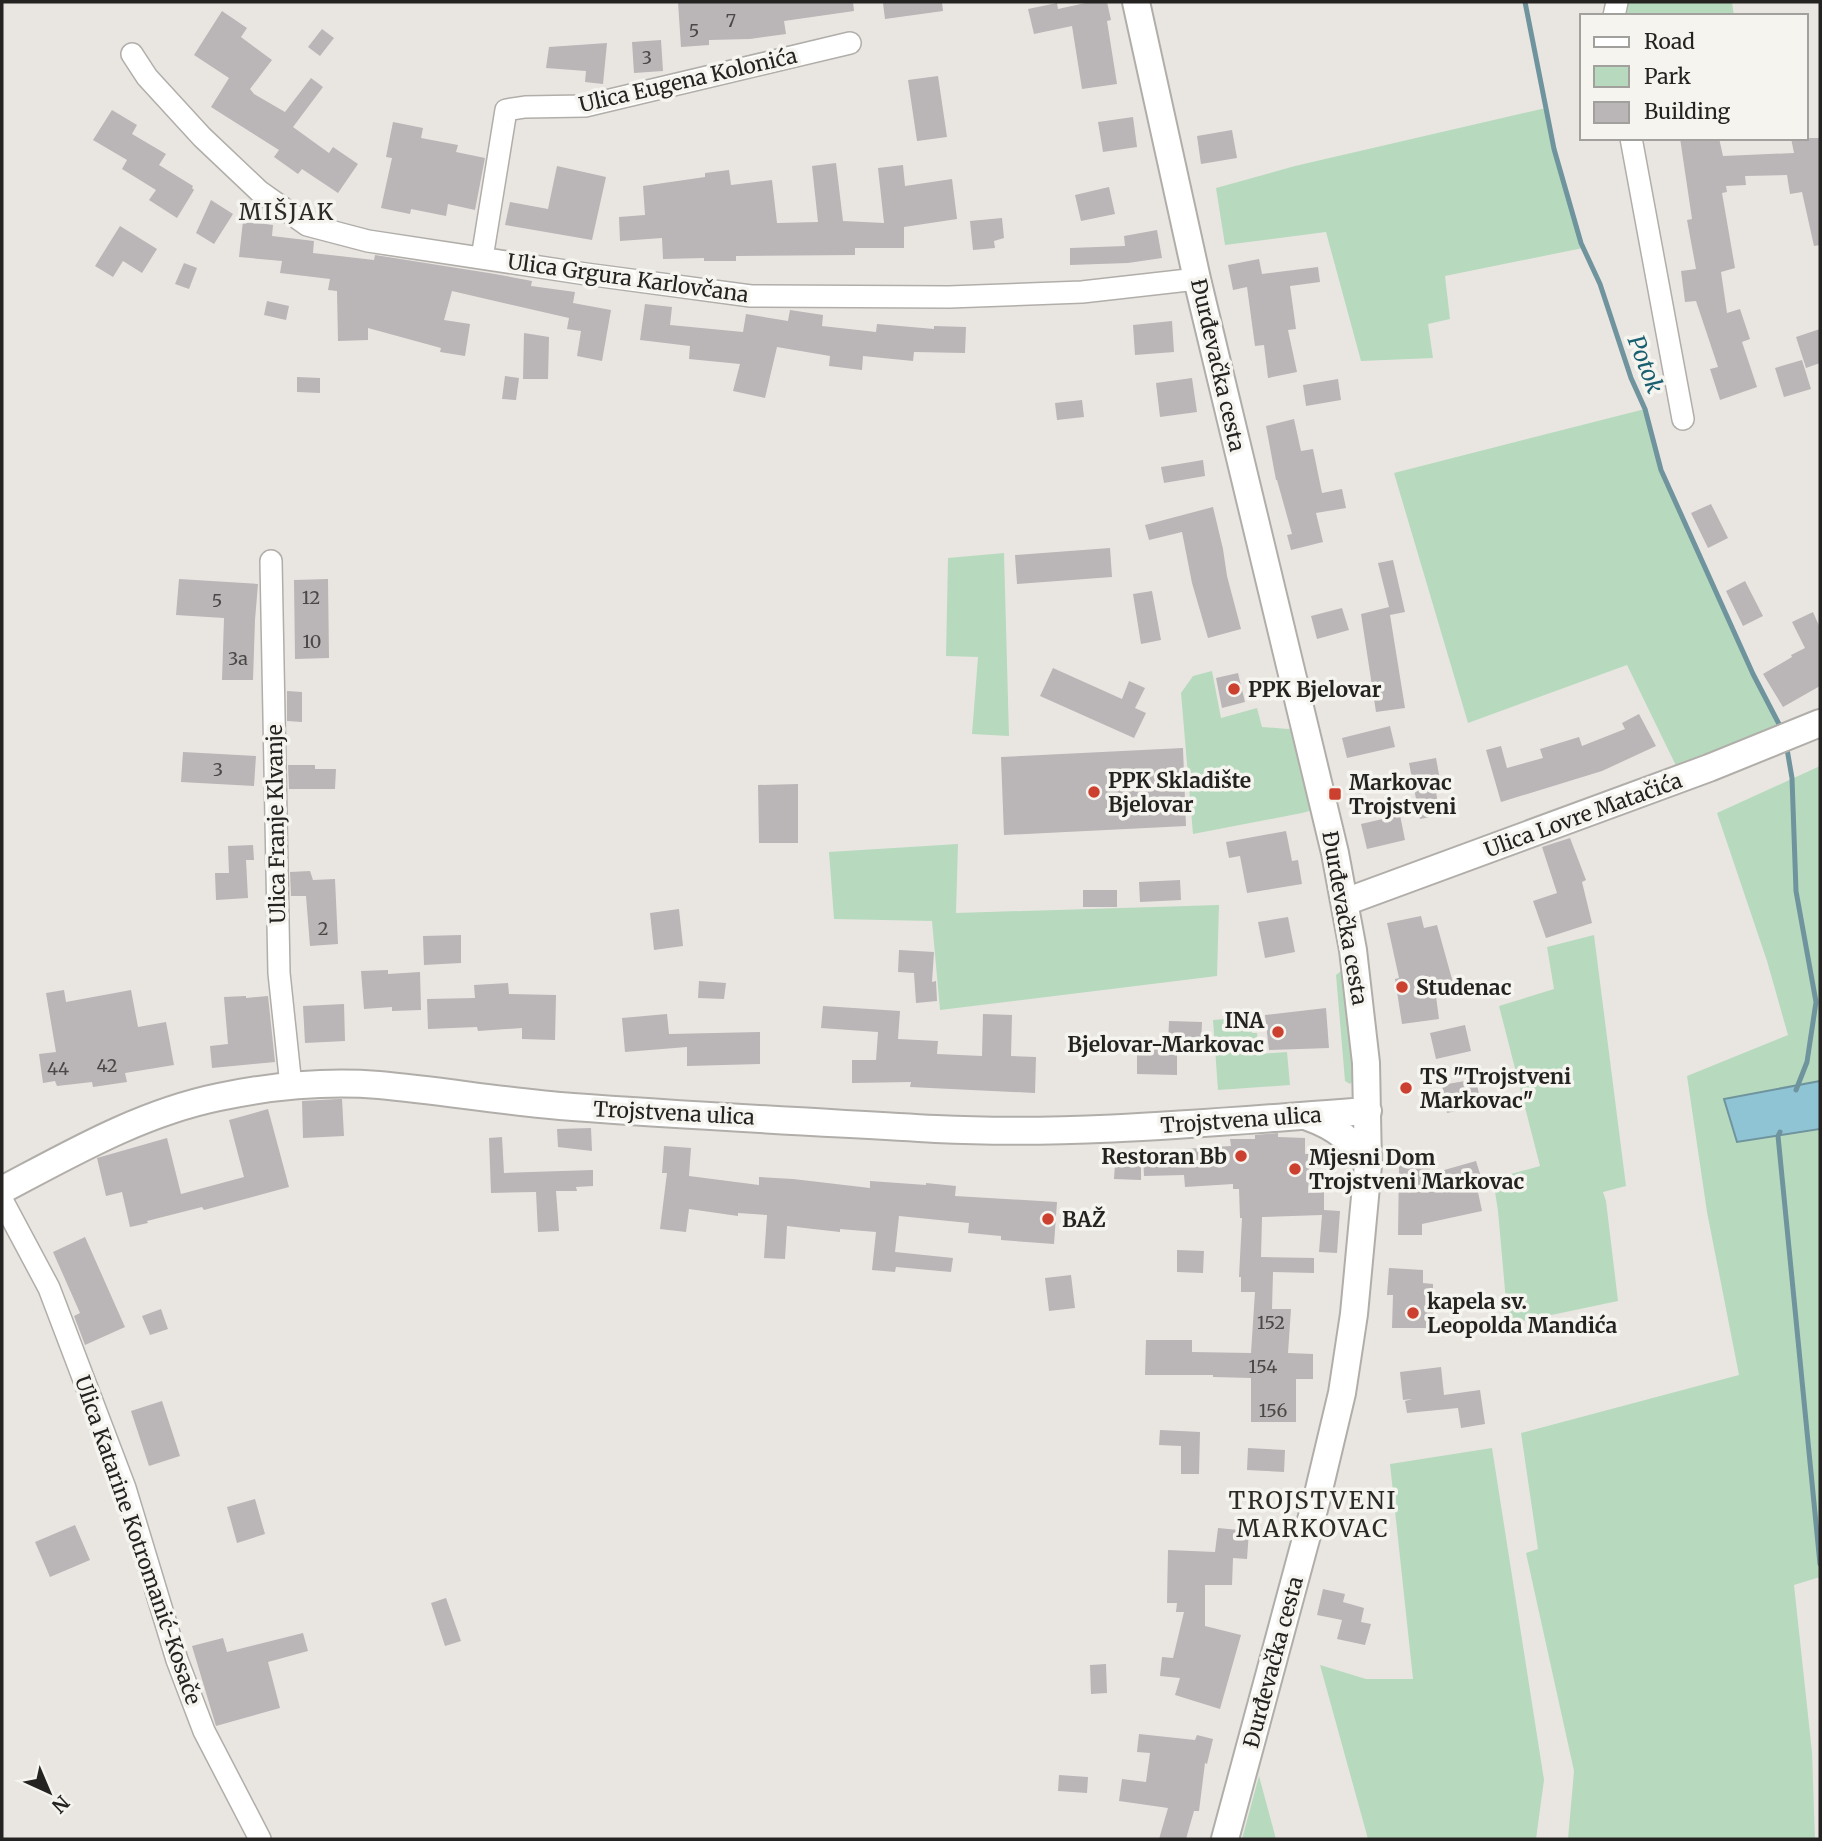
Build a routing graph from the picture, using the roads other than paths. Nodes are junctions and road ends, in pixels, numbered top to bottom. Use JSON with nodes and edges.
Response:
{"nodes":[{"id":1,"x":1136,"y":2,"type":"edge"},
{"id":2,"x":850,"y":43,"type":"dead end"},
{"id":3,"x":132,"y":54,"type":"dead end"},
{"id":4,"x":1631,"y":140,"type":"edge"},
{"id":5,"x":482,"y":258,"type":"junction"},
{"id":6,"x":1197,"y":279,"type":"junction"},
{"id":7,"x":1683,"y":419,"type":"dead end"},
{"id":8,"x":271,"y":561,"type":"dead end"},
{"id":9,"x":1820,"y":723,"type":"edge"},
{"id":10,"x":1345,"y":902,"type":"junction"},
{"id":11,"x":291,"y":1086,"type":"junction"},
{"id":12,"x":1368,"y":1111,"type":"junction"},
{"id":13,"x":1303,"y":1116,"type":"junction"},
{"id":14,"x":1368,"y":1165,"type":"junction"},
{"id":15,"x":2,"y":1190,"type":"edge"},
{"id":16,"x":2,"y":1200,"type":"edge"},
{"id":17,"x":260,"y":1839,"type":"edge"},
{"id":18,"x":1225,"y":1839,"type":"edge"}],
"edges":[{"from":1,"to":6,"type":"main road","name":"Đurđevačka cesta"},
{"from":2,"to":5,"type":"street","name":"Ulica Eugena Kolonića"},
{"from":3,"to":5,"type":"street","name":"Ulica Grgura Karlovčana"},
{"from":4,"to":7,"type":"street"},
{"from":5,"to":6,"type":"street","name":"Ulica Grgura Karlovčana"},
{"from":6,"to":10,"type":"main road","name":"Đurđevačka cesta"},
{"from":8,"to":11,"type":"street","name":"Ulica Franje Klvanje"},
{"from":9,"to":10,"type":"main road","name":"Ulica Lovre Matačića"},
{"from":10,"to":12,"type":"main road","name":"Đurđevačka cesta"},
{"from":11,"to":13,"type":"main road","name":"Trojstvena ulica"},
{"from":11,"to":15,"type":"main road","name":"Trojstvena ulica"},
{"from":12,"to":13,"type":"main road","name":"Trojstvena ulica"},
{"from":12,"to":14,"type":"main road","name":"Đurđevačka cesta"},
{"from":13,"to":14,"type":"main road"},
{"from":14,"to":18,"type":"main road","name":"Đurđevačka cesta"},
{"from":16,"to":17,"type":"street","name":"Ulica Katarine Kotromanić-Kosače"}]}
